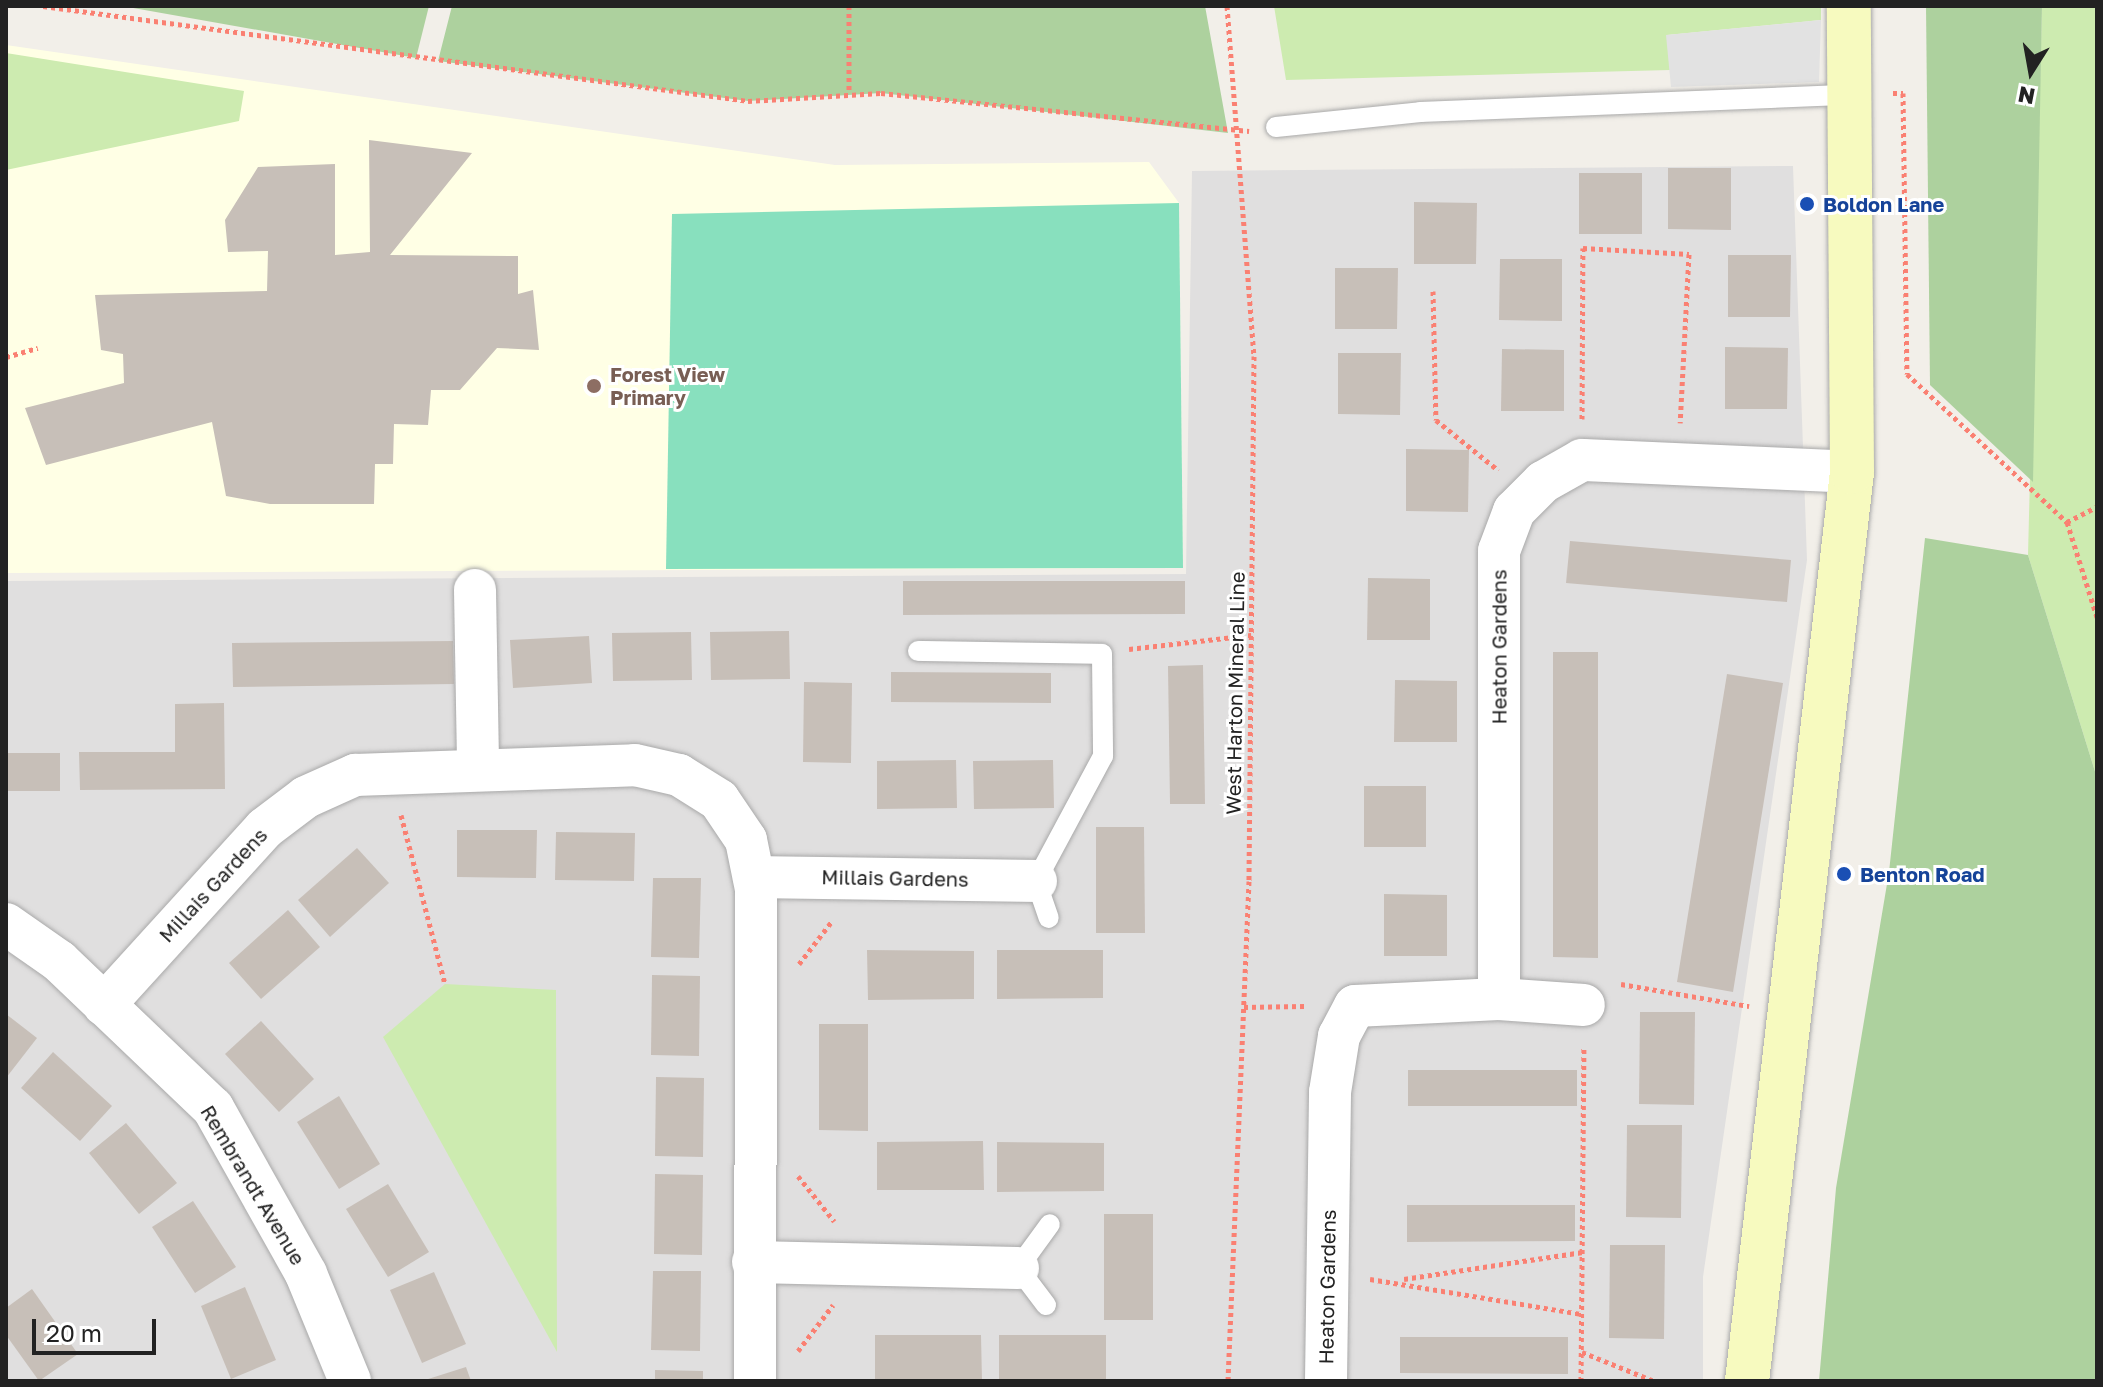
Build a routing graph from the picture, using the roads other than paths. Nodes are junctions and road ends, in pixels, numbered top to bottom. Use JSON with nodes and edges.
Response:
{"nodes":[{"id":1,"x":1849,"y":6,"type":"edge"},
{"id":2,"x":1848,"y":95,"type":"junction"},
{"id":3,"x":1276,"y":127,"type":"dead end"},
{"id":4,"x":1852,"y":472,"type":"junction"},
{"id":5,"x":475,"y":590,"type":"dead end"},
{"id":6,"x":918,"y":651,"type":"dead end"},
{"id":7,"x":478,"y":768,"type":"junction"},
{"id":8,"x":754,"y":877,"type":"junction"},
{"id":9,"x":1042,"y":899,"type":"joint"},
{"id":10,"x":6,"y":924,"type":"edge"},
{"id":11,"x":1499,"y":999,"type":"junction"},
{"id":12,"x":104,"y":1005,"type":"junction"},
{"id":13,"x":1584,"y":1005,"type":"road end"},
{"id":14,"x":1050,"y":1224,"type":"dead end"},
{"id":15,"x":753,"y":1262,"type":"junction"},
{"id":16,"x":1018,"y":1268,"type":"junction"},
{"id":17,"x":1046,"y":1305,"type":"dead end"},
{"id":18,"x":350,"y":1381,"type":"edge"},
{"id":19,"x":755,"y":1381,"type":"edge"},
{"id":20,"x":1326,"y":1381,"type":"edge"},
{"id":21,"x":1747,"y":1381,"type":"edge"}],
"edges":[{"from":1,"to":2,"type":"main road"},
{"from":2,"to":3,"type":"lane"},
{"from":2,"to":4,"type":"main road"},
{"from":4,"to":11,"type":"street","name":"Heaton Gardens"},
{"from":4,"to":21,"type":"main road"},
{"from":5,"to":7,"type":"street"},
{"from":6,"to":9,"type":"lane"},
{"from":7,"to":8,"type":"street","name":"Millais Gardens"},
{"from":7,"to":12,"type":"street","name":"Millais Gardens"},
{"from":8,"to":9,"type":"street","name":"Millais Gardens"},
{"from":8,"to":15,"type":"street","name":"Millais Gardens"},
{"from":10,"to":12,"type":"street","name":"Rembrandt Avenue"},
{"from":11,"to":13,"type":"street"},
{"from":11,"to":20,"type":"street","name":"Heaton Gardens"},
{"from":12,"to":18,"type":"street","name":"Rembrandt Avenue"},
{"from":14,"to":16,"type":"lane"},
{"from":15,"to":16,"type":"street"},
{"from":15,"to":19,"type":"street","name":"Millais Gardens"},
{"from":16,"to":17,"type":"lane"}]}
